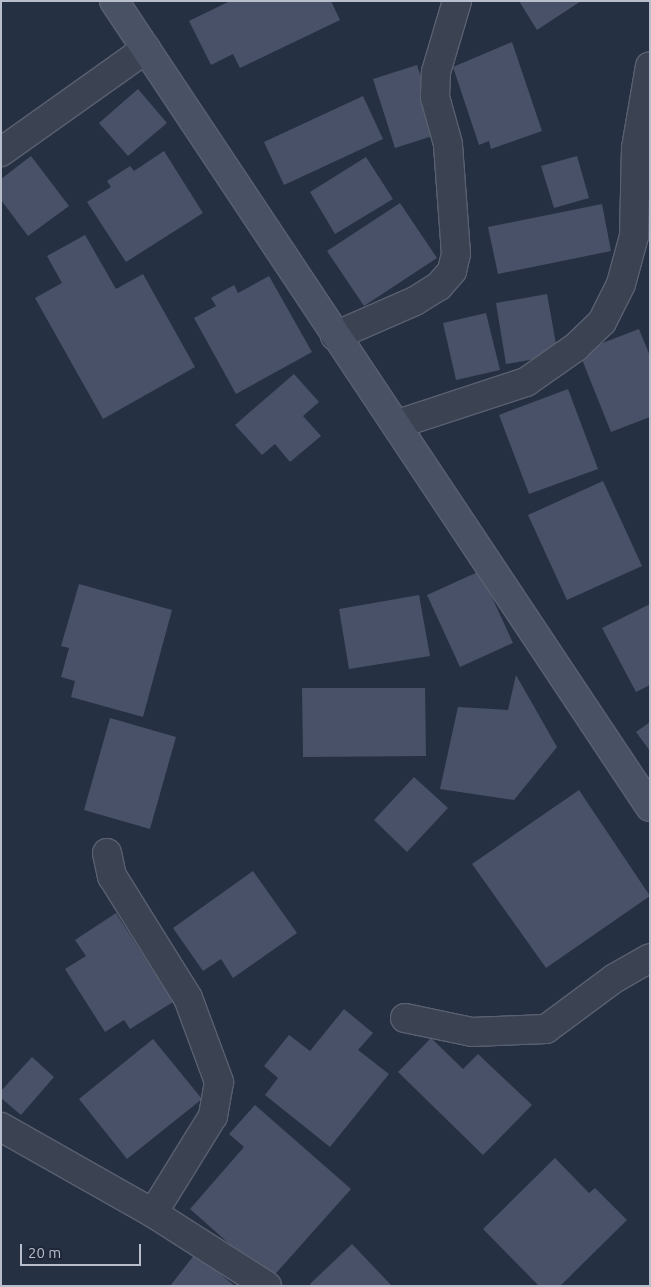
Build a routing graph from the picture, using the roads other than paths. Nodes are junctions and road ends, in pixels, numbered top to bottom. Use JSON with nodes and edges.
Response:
{"nodes":[{"id":1,"x":114,"y":1,"type":"edge"},
{"id":2,"x":457,"y":1,"type":"edge"},
{"id":3,"x":146,"y":50,"type":"junction"},
{"id":4,"x":650,"y":66,"type":"edge"},
{"id":5,"x":1,"y":152,"type":"edge"},
{"id":6,"x":335,"y":336,"type":"junction"},
{"id":7,"x":398,"y":424,"type":"junction"},
{"id":8,"x":650,"y":807,"type":"edge"},
{"id":9,"x":107,"y":853,"type":"dead end"},
{"id":10,"x":650,"y":958,"type":"edge"},
{"id":11,"x":405,"y":1018,"type":"dead end"},
{"id":12,"x":1,"y":1127,"type":"edge"},
{"id":13,"x":153,"y":1213,"type":"junction"},
{"id":14,"x":267,"y":1286,"type":"edge"}],
"edges":[{"from":1,"to":3,"type":"main road"},
{"from":2,"to":6,"type":"street"},
{"from":3,"to":5,"type":"street"},
{"from":3,"to":6,"type":"main road"},
{"from":4,"to":7,"type":"street"},
{"from":6,"to":7,"type":"main road"},
{"from":7,"to":8,"type":"main road"},
{"from":9,"to":13,"type":"street"},
{"from":10,"to":11,"type":"street"},
{"from":12,"to":13,"type":"street"},
{"from":13,"to":14,"type":"street"}]}
